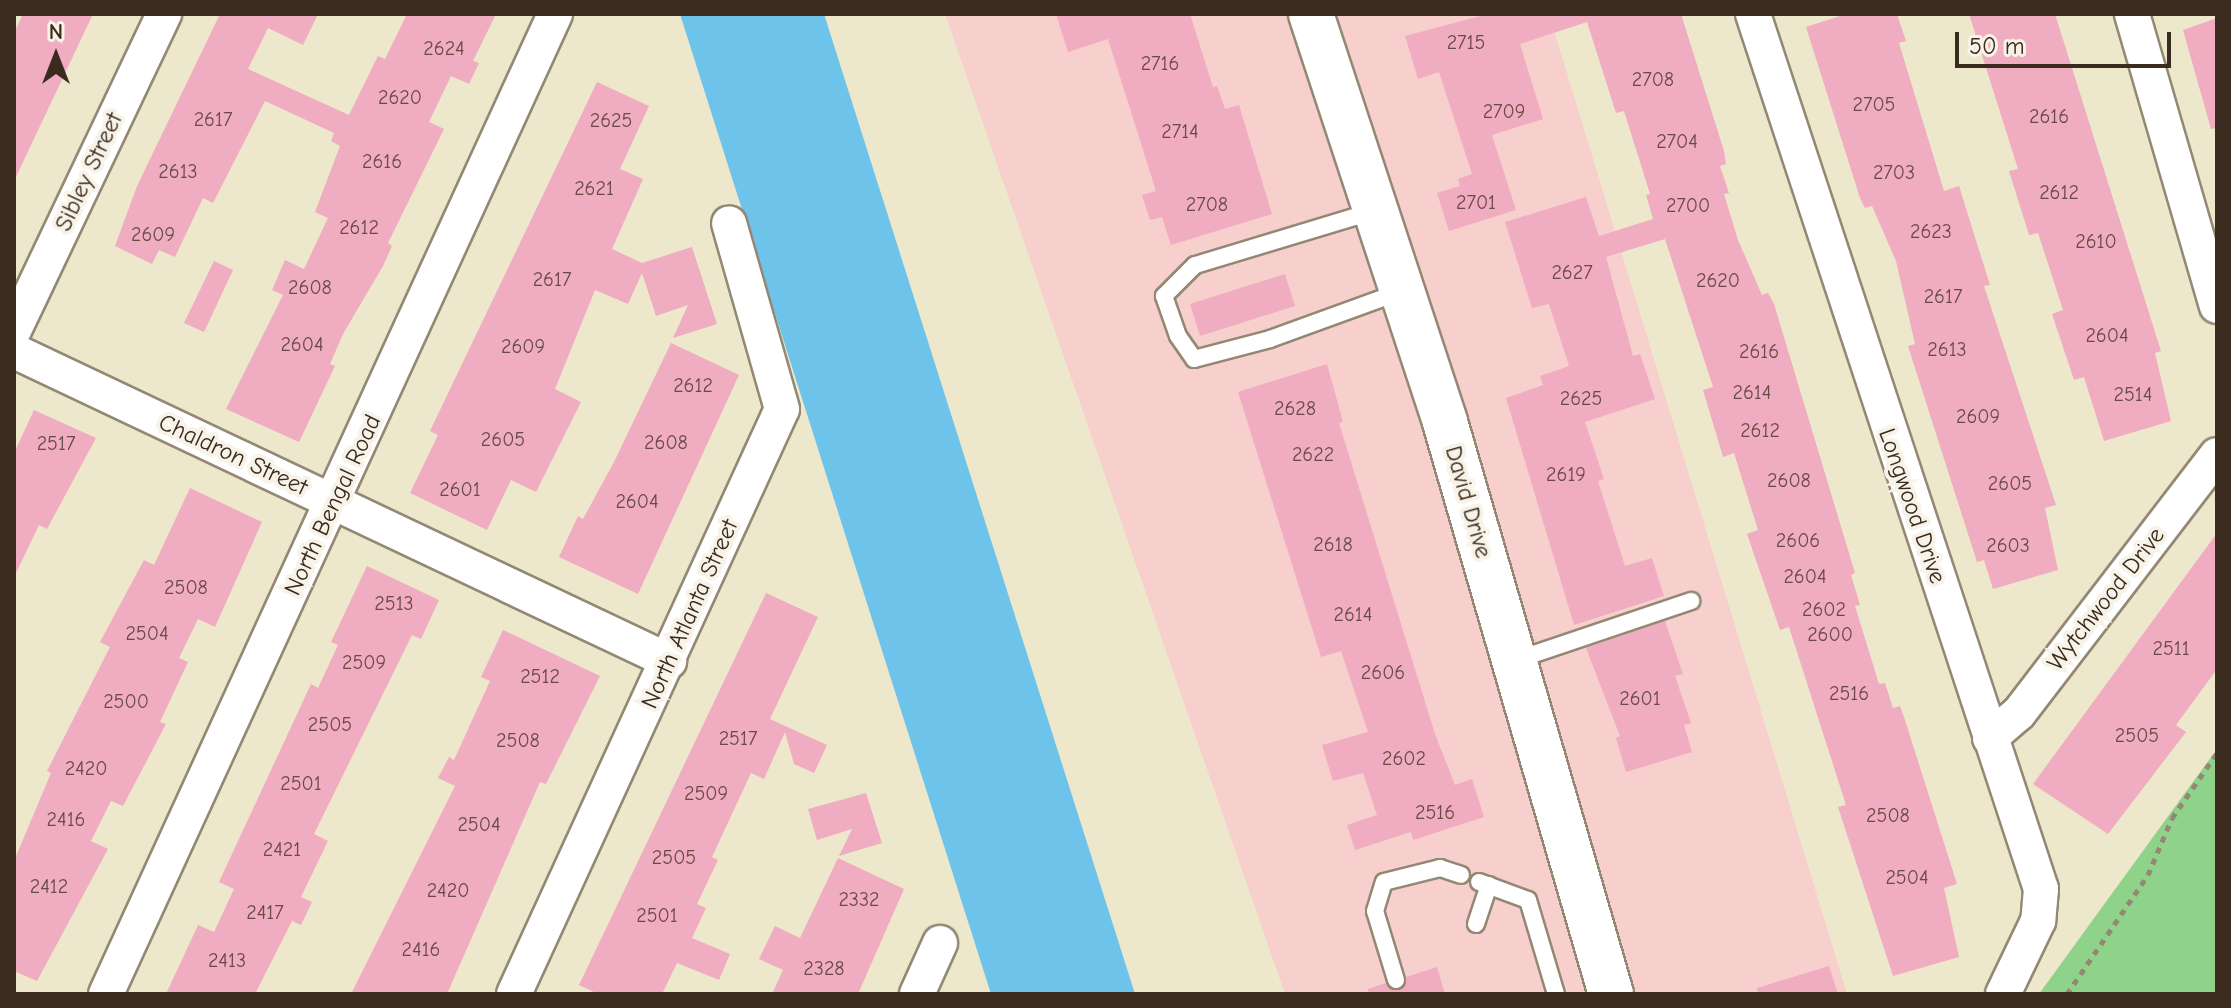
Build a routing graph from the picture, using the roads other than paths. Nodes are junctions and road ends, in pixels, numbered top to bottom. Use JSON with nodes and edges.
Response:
{"nodes":[{"id":1,"x":164,"y":14,"type":"edge"},
{"id":2,"x":555,"y":14,"type":"edge"},
{"id":3,"x":1311,"y":14,"type":"edge"},
{"id":4,"x":1753,"y":14,"type":"edge"},
{"id":5,"x":2132,"y":14,"type":"edge"},
{"id":6,"x":1375,"y":211,"type":"junction"},
{"id":7,"x":729,"y":223,"type":"dead end"},
{"id":8,"x":1402,"y":291,"type":"junction"},
{"id":9,"x":2217,"y":306,"type":"edge"},
{"id":10,"x":14,"y":330,"type":"edge"},
{"id":11,"x":14,"y":351,"type":"edge"},
{"id":12,"x":2217,"y":455,"type":"edge"},
{"id":13,"x":334,"y":503,"type":"junction"},
{"id":14,"x":1691,"y":601,"type":"dead end"},
{"id":15,"x":1514,"y":660,"type":"junction"},
{"id":16,"x":669,"y":661,"type":"junction"},
{"id":17,"x":1990,"y":738,"type":"junction"},
{"id":18,"x":1461,"y":875,"type":"dead end"},
{"id":19,"x":1476,"y":924,"type":"dead end"},
{"id":20,"x":940,"y":943,"type":"dead end"},
{"id":21,"x":1396,"y":980,"type":"dead end"},
{"id":22,"x":106,"y":994,"type":"edge"},
{"id":23,"x":514,"y":994,"type":"edge"},
{"id":24,"x":917,"y":994,"type":"edge"},
{"id":25,"x":1556,"y":994,"type":"edge"},
{"id":26,"x":1611,"y":994,"type":"edge"},
{"id":27,"x":2003,"y":994,"type":"edge"}],
"edges":[{"from":1,"to":10,"type":"street","name":"Sibley Street"},
{"from":2,"to":13,"type":"street","name":"North Bengal Road"},
{"from":3,"to":6,"type":"main road","name":"David Drive"},
{"from":4,"to":17,"type":"street","name":"Longwood Drive"},
{"from":5,"to":9,"type":"street"},
{"from":6,"to":8,"type":"main road","name":"David Drive"},
{"from":6,"to":8,"type":"lane"},
{"from":7,"to":16,"type":"street","name":"North Atlanta Street"},
{"from":8,"to":15,"type":"main road","name":"David Drive"},
{"from":11,"to":13,"type":"street","name":"Chaldron Street"},
{"from":12,"to":17,"type":"street","name":"Wytchwood Drive"},
{"from":13,"to":16,"type":"street","name":"Chaldron Street"},
{"from":13,"to":22,"type":"street","name":"North Bengal Road"},
{"from":14,"to":15,"type":"lane"},
{"from":15,"to":26,"type":"main road","name":"David Drive"},
{"from":16,"to":23,"type":"street","name":"North Atlanta Street"},
{"from":17,"to":27,"type":"street","name":"Longwood Drive"},
{"from":18,"to":21,"type":"lane"},
{"from":19,"to":25,"type":"lane"},
{"from":20,"to":24,"type":"street"}]}
